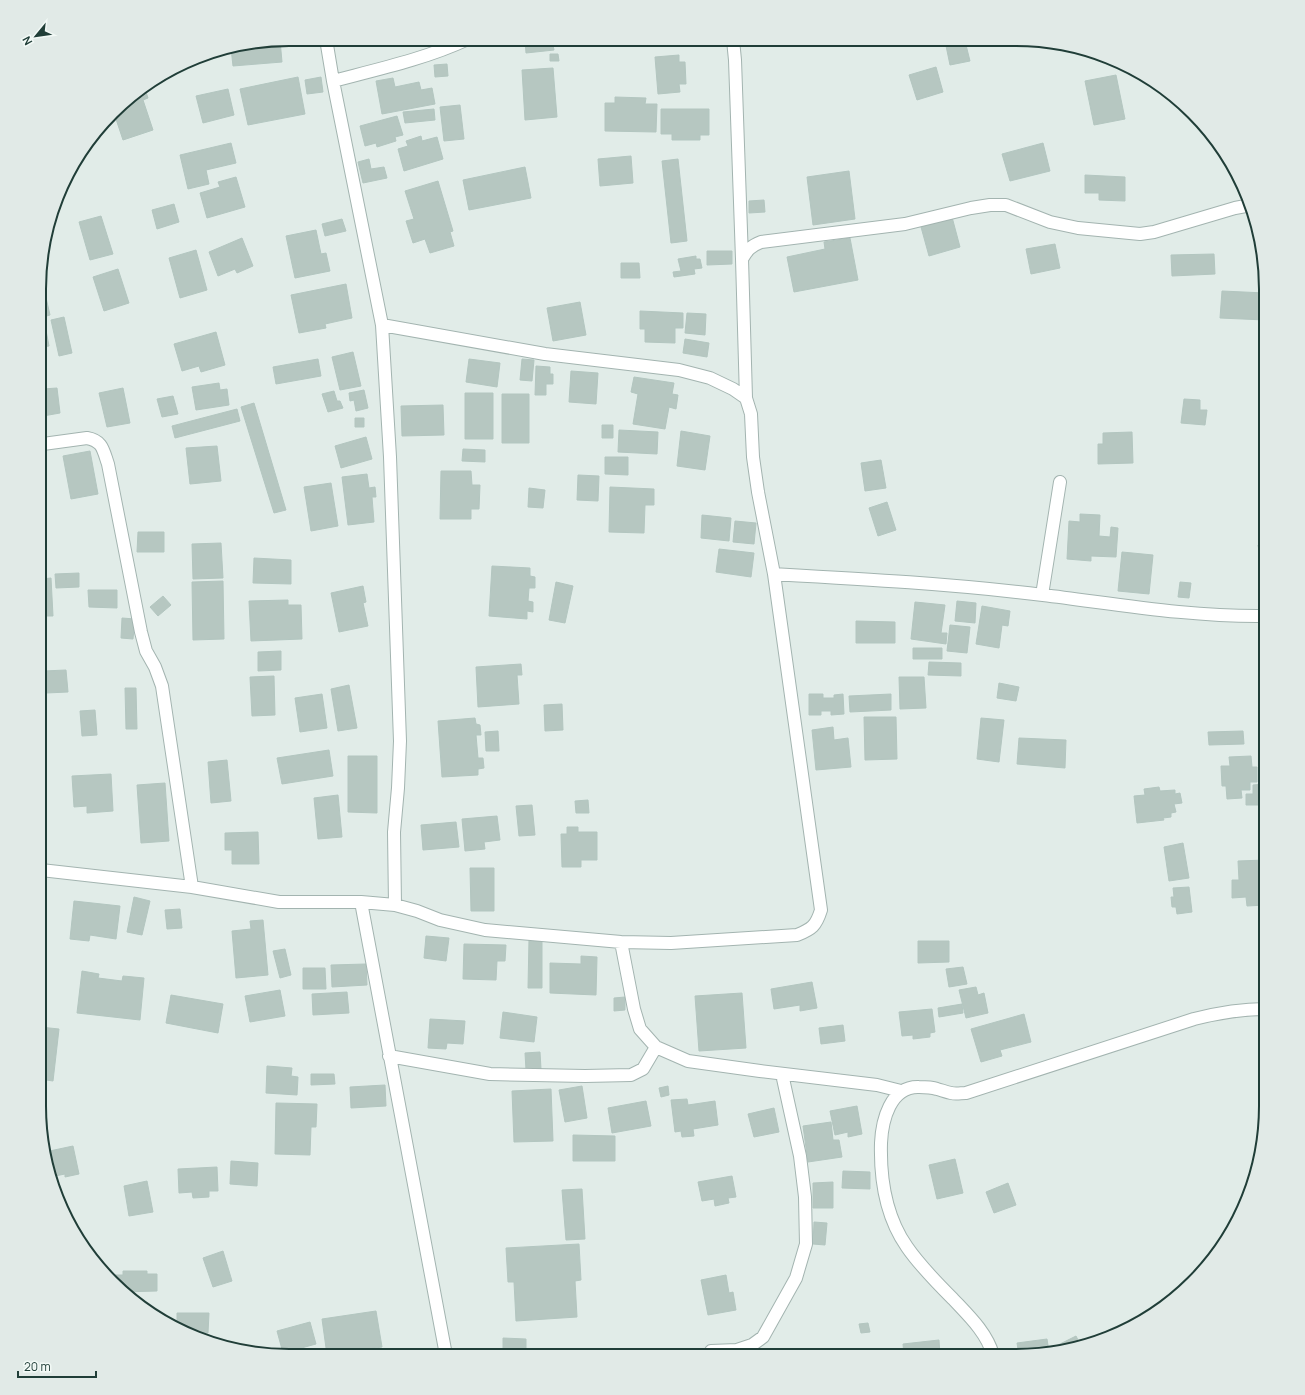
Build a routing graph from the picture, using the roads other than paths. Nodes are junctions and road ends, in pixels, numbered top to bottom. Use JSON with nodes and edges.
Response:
{"nodes":[{"id":1,"x":327,"y":46,"type":"edge"},
{"id":2,"x":454,"y":46,"type":"edge"},
{"id":3,"x":734,"y":46,"type":"edge"},
{"id":4,"x":333,"y":81,"type":"junction"},
{"id":5,"x":1244,"y":206,"type":"edge"},
{"id":6,"x":742,"y":259,"type":"junction"},
{"id":7,"x":382,"y":325,"type":"junction"},
{"id":8,"x":746,"y":398,"type":"junction"},
{"id":9,"x":46,"y":444,"type":"edge"},
{"id":10,"x":1060,"y":482,"type":"dead end"},
{"id":11,"x":774,"y":574,"type":"junction"},
{"id":12,"x":1042,"y":595,"type":"junction"},
{"id":13,"x":1259,"y":616,"type":"edge"},
{"id":14,"x":46,"y":871,"type":"edge"},
{"id":15,"x":192,"y":887,"type":"junction"},
{"id":16,"x":361,"y":902,"type":"junction"},
{"id":17,"x":395,"y":905,"type":"junction"},
{"id":18,"x":621,"y":942,"type":"junction"},
{"id":19,"x":1259,"y":1009,"type":"edge"},
{"id":20,"x":656,"y":1047,"type":"junction"},
{"id":21,"x":389,"y":1056,"type":"junction"},
{"id":22,"x":782,"y":1074,"type":"junction"},
{"id":23,"x":901,"y":1091,"type":"junction"},
{"id":24,"x":445,"y":1349,"type":"edge"},
{"id":25,"x":740,"y":1349,"type":"edge"},
{"id":26,"x":990,"y":1349,"type":"edge"}],
"edges":[{"from":1,"to":4,"type":"street"},
{"from":2,"to":4,"type":"street"},
{"from":3,"to":6,"type":"street"},
{"from":4,"to":7,"type":"street"},
{"from":5,"to":6,"type":"street"},
{"from":6,"to":8,"type":"street"},
{"from":7,"to":8,"type":"street"},
{"from":7,"to":17,"type":"street"},
{"from":8,"to":11,"type":"street"},
{"from":9,"to":15,"type":"street"},
{"from":10,"to":12,"type":"street"},
{"from":11,"to":12,"type":"street"},
{"from":11,"to":18,"type":"street"},
{"from":12,"to":13,"type":"street"},
{"from":14,"to":15,"type":"street"},
{"from":15,"to":16,"type":"street"},
{"from":16,"to":17,"type":"street"},
{"from":16,"to":21,"type":"street"},
{"from":17,"to":18,"type":"street"},
{"from":18,"to":20,"type":"street"},
{"from":19,"to":23,"type":"street"},
{"from":20,"to":21,"type":"street"},
{"from":20,"to":22,"type":"street"},
{"from":21,"to":24,"type":"street"},
{"from":22,"to":23,"type":"street"},
{"from":22,"to":25,"type":"street"},
{"from":23,"to":26,"type":"street"}]}
